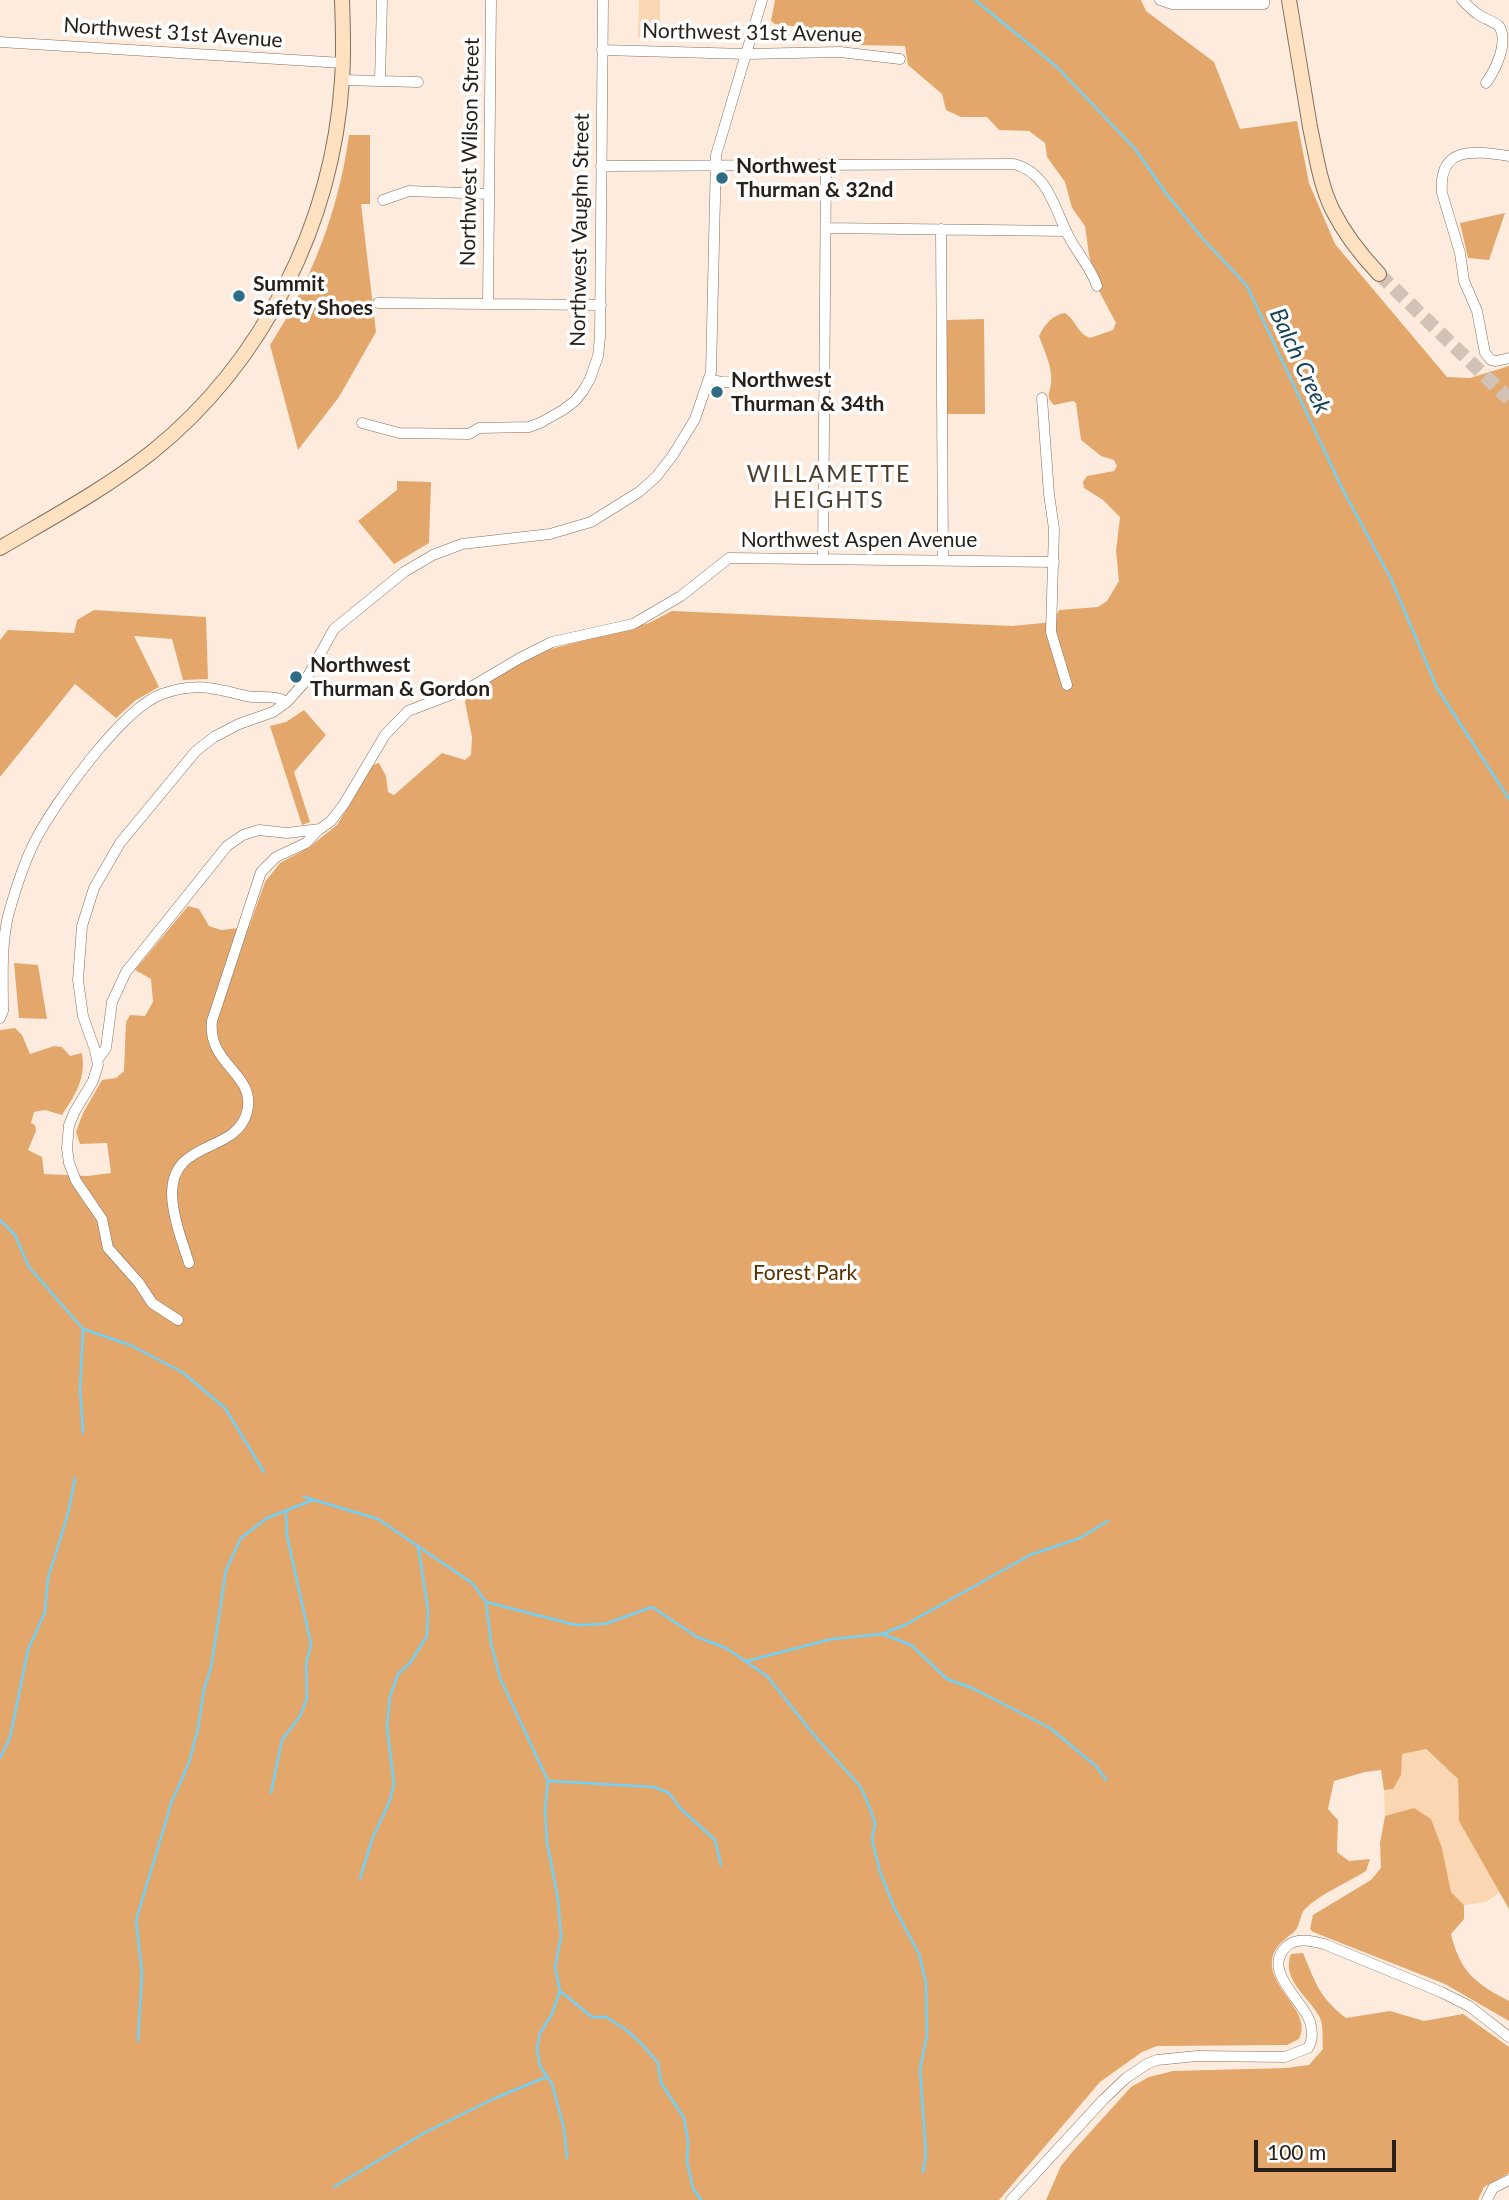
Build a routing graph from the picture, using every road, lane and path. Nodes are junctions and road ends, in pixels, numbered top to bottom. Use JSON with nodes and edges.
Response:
{"nodes":[{"id":1,"x":342,"y":0,"type":"edge"},
{"id":2,"x":382,"y":0,"type":"edge"},
{"id":3,"x":491,"y":0,"type":"edge"},
{"id":4,"x":603,"y":0,"type":"edge"},
{"id":5,"x":762,"y":0,"type":"edge"},
{"id":6,"x":1289,"y":0,"type":"edge"},
{"id":7,"x":1462,"y":0,"type":"edge"},
{"id":8,"x":1160,"y":1,"type":"edge"},
{"id":9,"x":1264,"y":2,"type":"edge"},
{"id":10,"x":0,"y":42,"type":"edge"},
{"id":11,"x":603,"y":50,"type":"junction"},
{"id":12,"x":747,"y":54,"type":"junction"},
{"id":13,"x":900,"y":59,"type":"dead end"},
{"id":14,"x":343,"y":64,"type":"junction"},
{"id":15,"x":342,"y":80,"type":"junction"},
{"id":16,"x":380,"y":81,"type":"junction"},
{"id":17,"x":418,"y":82,"type":"dead end"},
{"id":18,"x":1486,"y":83,"type":"dead end"},
{"id":19,"x":1509,"y":156,"type":"edge"},
{"id":20,"x":715,"y":164,"type":"junction"},
{"id":21,"x":826,"y":164,"type":"junction"},
{"id":22,"x":601,"y":166,"type":"junction"},
{"id":23,"x":489,"y":194,"type":"junction"},
{"id":24,"x":383,"y":200,"type":"dead end"},
{"id":25,"x":826,"y":228,"type":"junction"},
{"id":26,"x":941,"y":229,"type":"junction"},
{"id":27,"x":1066,"y":231,"type":"junction"},
{"id":28,"x":1379,"y":274,"type":"tunnel mouth"},
{"id":29,"x":1097,"y":286,"type":"dead end"},
{"id":30,"x":379,"y":303,"type":"dead end"},
{"id":31,"x":488,"y":304,"type":"junction"},
{"id":32,"x":601,"y":305,"type":"junction"},
{"id":33,"x":1509,"y":358,"type":"edge"},
{"id":34,"x":709,"y":379,"type":"junction"},
{"id":35,"x":824,"y":383,"type":"junction"},
{"id":36,"x":1042,"y":398,"type":"dead end"},
{"id":37,"x":362,"y":423,"type":"dead end"},
{"id":38,"x":0,"y":548,"type":"edge"},
{"id":39,"x":823,"y":558,"type":"junction"},
{"id":40,"x":943,"y":559,"type":"junction"},
{"id":41,"x":1054,"y":562,"type":"junction"},
{"id":42,"x":1067,"y":685,"type":"dead end"},
{"id":43,"x":287,"y":702,"type":"junction"},
{"id":44,"x":318,"y":830,"type":"junction"},
{"id":45,"x":1,"y":1017,"type":"edge"},
{"id":46,"x":97,"y":1059,"type":"junction"},
{"id":47,"x":189,"y":1263,"type":"dead end"},
{"id":48,"x":178,"y":1320,"type":"dead end"},
{"id":49,"x":1509,"y":2037,"type":"edge"},
{"id":50,"x":1509,"y":2179,"type":"edge"},
{"id":51,"x":1012,"y":2200,"type":"edge"},
{"id":52,"x":1487,"y":2200,"type":"edge"}],
"edges":[{"from":1,"to":14,"type":"main road"},
{"from":2,"to":16,"type":"street"},
{"from":3,"to":23,"type":"street","name":"Northwest Wilson Street"},
{"from":4,"to":11,"type":"street","name":"Northwest Vaughn Street"},
{"from":5,"to":12,"type":"street"},
{"from":6,"to":28,"type":"main road"},
{"from":7,"to":18,"type":"street"},
{"from":8,"to":9,"type":"street"},
{"from":10,"to":14,"type":"street","name":"Northwest 31st Avenue"},
{"from":11,"to":12,"type":"street","name":"Northwest 31st Avenue"},
{"from":11,"to":22,"type":"street","name":"Northwest Vaughn Street"},
{"from":12,"to":13,"type":"street","name":"Northwest 31st Avenue"},
{"from":12,"to":20,"type":"street"},
{"from":14,"to":15,"type":"main road"},
{"from":15,"to":16,"type":"street"},
{"from":15,"to":38,"type":"main road"},
{"from":16,"to":17,"type":"street"},
{"from":19,"to":33,"type":"street"},
{"from":20,"to":21,"type":"street"},
{"from":20,"to":22,"type":"street"},
{"from":20,"to":34,"type":"street"},
{"from":21,"to":25,"type":"street"},
{"from":21,"to":27,"type":"street"},
{"from":22,"to":32,"type":"street","name":"Northwest Vaughn Street"},
{"from":23,"to":24,"type":"street"},
{"from":23,"to":31,"type":"street","name":"Northwest Wilson Street"},
{"from":25,"to":26,"type":"street"},
{"from":25,"to":35,"type":"street"},
{"from":26,"to":27,"type":"street"},
{"from":26,"to":40,"type":"street"},
{"from":27,"to":29,"type":"street"},
{"from":30,"to":31,"type":"street"},
{"from":31,"to":32,"type":"street"},
{"from":32,"to":37,"type":"street","name":"Northwest Vaughn Street"},
{"from":34,"to":35,"type":"street"},
{"from":34,"to":43,"type":"street"},
{"from":35,"to":39,"type":"street"},
{"from":36,"to":41,"type":"street"},
{"from":39,"to":40,"type":"street","name":"Northwest Aspen Avenue"},
{"from":39,"to":44,"type":"street","name":"Northwest Aspen Avenue"},
{"from":40,"to":41,"type":"street","name":"Northwest Aspen Avenue"},
{"from":41,"to":42,"type":"street"},
{"from":43,"to":45,"type":"street"},
{"from":43,"to":46,"type":"street"},
{"from":44,"to":46,"type":"street"},
{"from":44,"to":47,"type":"street","name":"Northwest Aspen Avenue"},
{"from":46,"to":48,"type":"street"},
{"from":49,"to":51,"type":"street"},
{"from":50,"to":52,"type":"street"}]}
